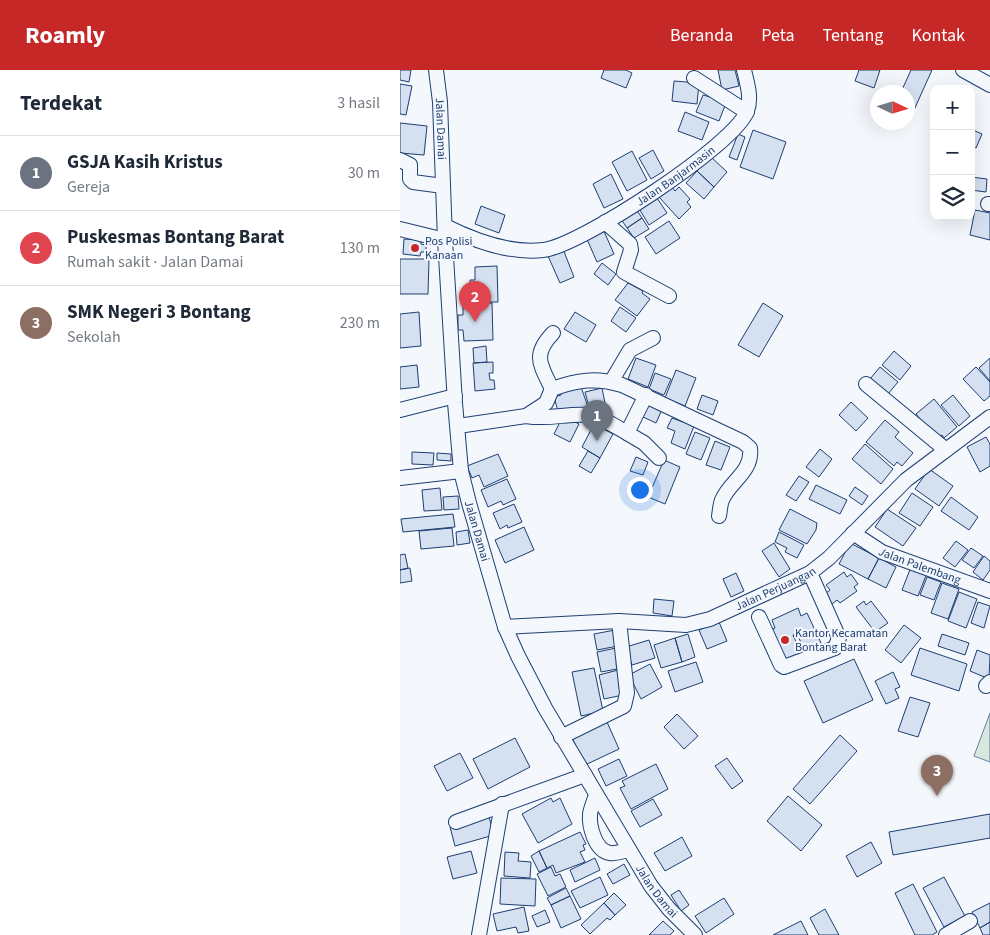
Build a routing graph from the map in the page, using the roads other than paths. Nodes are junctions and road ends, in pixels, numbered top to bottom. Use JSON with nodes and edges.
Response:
{"nodes":[{"id":1,"x":436,"y":70,"type":"edge"},
{"id":2,"x":744,"y":70,"type":"edge"},
{"id":3,"x":963,"y":70,"type":"edge"},
{"id":4,"x":694,"y":78,"type":"dead end"},
{"id":5,"x":985,"y":82,"type":"edge"},
{"id":6,"x":747,"y":112,"type":"junction"},
{"id":7,"x":400,"y":160,"type":"edge"},
{"id":8,"x":443,"y":186,"type":"junction"},
{"id":9,"x":605,"y":222,"type":"junction"},
{"id":10,"x":400,"y":230,"type":"edge"},
{"id":11,"x":445,"y":233,"type":"junction"},
{"id":12,"x":669,"y":296,"type":"dead end"},
{"id":13,"x":553,"y":333,"type":"dead end"},
{"id":14,"x":653,"y":338,"type":"dead end"},
{"id":15,"x":611,"y":382,"type":"junction"},
{"id":16,"x":866,"y":384,"type":"dead end"},
{"id":17,"x":552,"y":389,"type":"junction"},
{"id":18,"x":646,"y":395,"type":"junction"},
{"id":19,"x":400,"y":410,"type":"edge"},
{"id":20,"x":456,"y":410,"type":"junction"},
{"id":21,"x":526,"y":416,"type":"junction"},
{"id":22,"x":986,"y":424,"type":"edge"},
{"id":23,"x":627,"y":433,"type":"junction"},
{"id":24,"x":946,"y":450,"type":"junction"},
{"id":25,"x":659,"y":458,"type":"dead end"},
{"id":26,"x":461,"y":471,"type":"junction"},
{"id":27,"x":400,"y":478,"type":"edge"},
{"id":28,"x":719,"y":516,"type":"dead end"},
{"id":29,"x":852,"y":533,"type":"junction"},
{"id":30,"x":810,"y":573,"type":"junction"},
{"id":31,"x":990,"y":591,"type":"edge"},
{"id":32,"x":759,"y":617,"type":"dead end"},
{"id":33,"x":619,"y":621,"type":"junction"},
{"id":34,"x":505,"y":627,"type":"junction"},
{"id":35,"x":561,"y":737,"type":"junction"},
{"id":36,"x":585,"y":775,"type":"junction"},
{"id":37,"x":596,"y":795,"type":"junction"},
{"id":38,"x":502,"y":804,"type":"junction"},
{"id":39,"x":456,"y":822,"type":"dead end"},
{"id":40,"x":629,"y":850,"type":"junction"},
{"id":41,"x":970,"y":921,"type":"dead end"},
{"id":42,"x":479,"y":935,"type":"edge"},
{"id":43,"x":695,"y":935,"type":"edge"},
{"id":44,"x":946,"y":935,"type":"edge"}],
"edges":[{"from":1,"to":8,"type":"street","name":"Jalan Damai"},
{"from":2,"to":6,"type":"street"},
{"from":3,"to":5,"type":"street"},
{"from":4,"to":6,"type":"street"},
{"from":6,"to":9,"type":"street","name":"Jalan Banjarmasin"},
{"from":7,"to":8,"type":"street"},
{"from":8,"to":11,"type":"street","name":"Jalan Damai"},
{"from":9,"to":11,"type":"street","name":"Jalan Banjarmasin"},
{"from":9,"to":12,"type":"street"},
{"from":10,"to":11,"type":"street"},
{"from":11,"to":20,"type":"street","name":"Jalan Damai"},
{"from":13,"to":17,"type":"street"},
{"from":14,"to":15,"type":"street"},
{"from":15,"to":17,"type":"street"},
{"from":15,"to":18,"type":"street"},
{"from":16,"to":24,"type":"street"},
{"from":17,"to":21,"type":"street"},
{"from":18,"to":23,"type":"street"},
{"from":18,"to":28,"type":"street"},
{"from":19,"to":20,"type":"street"},
{"from":20,"to":21,"type":"street"},
{"from":20,"to":26,"type":"street","name":"Jalan Damai"},
{"from":21,"to":23,"type":"street"},
{"from":22,"to":24,"type":"street","name":"Jalan Perjuangan"},
{"from":23,"to":25,"type":"street"},
{"from":24,"to":29,"type":"street","name":"Jalan Perjuangan"},
{"from":26,"to":27,"type":"street"},
{"from":26,"to":34,"type":"street","name":"Jalan Damai"},
{"from":29,"to":30,"type":"street","name":"Jalan Perjuangan"},
{"from":29,"to":31,"type":"street","name":"Jalan Palembang"},
{"from":30,"to":32,"type":"street"},
{"from":30,"to":33,"type":"street","name":"Jalan Perjuangan"},
{"from":33,"to":34,"type":"street","name":"Jalan Perjuangan"},
{"from":33,"to":35,"type":"street"},
{"from":34,"to":35,"type":"street","name":"Jalan Damai"},
{"from":35,"to":36,"type":"street","name":"Jalan Damai"},
{"from":36,"to":37,"type":"street","name":"Jalan Damai"},
{"from":36,"to":38,"type":"street"},
{"from":37,"to":40,"type":"street","name":"Jalan Damai"},
{"from":37,"to":40,"type":"street"},
{"from":38,"to":39,"type":"street"},
{"from":38,"to":42,"type":"street"},
{"from":40,"to":43,"type":"street","name":"Jalan Damai"},
{"from":41,"to":44,"type":"street"}]}
